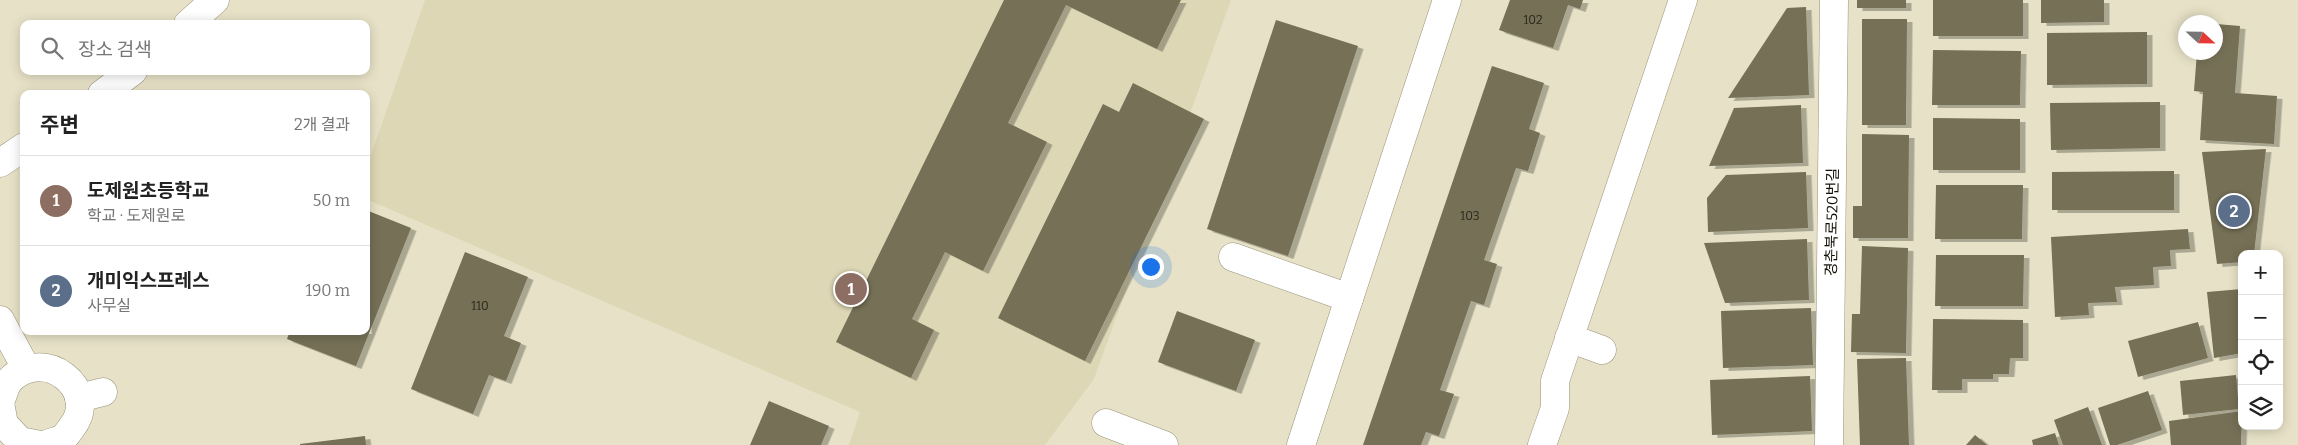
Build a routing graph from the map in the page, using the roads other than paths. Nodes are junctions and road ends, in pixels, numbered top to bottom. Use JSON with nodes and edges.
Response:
{"nodes":[{"id":1,"x":215,"y":0,"type":"edge"},
{"id":2,"x":1447,"y":0,"type":"edge"},
{"id":3,"x":1683,"y":0,"type":"edge"},
{"id":4,"x":1834,"y":0,"type":"edge"},
{"id":5,"x":192,"y":20,"type":"edge"},
{"id":6,"x":128,"y":75,"type":"edge"},
{"id":7,"x":107,"y":90,"type":"edge"},
{"id":8,"x":20,"y":150,"type":"edge"},
{"id":9,"x":0,"y":163,"type":"edge"},
{"id":10,"x":1233,"y":257,"type":"dead end"},
{"id":11,"x":1349,"y":298,"type":"junction"},
{"id":12,"x":0,"y":320,"type":"edge"},
{"id":13,"x":1569,"y":338,"type":"junction"},
{"id":14,"x":1602,"y":350,"type":"dead end"},
{"id":15,"x":26,"y":368,"type":"junction"},
{"id":16,"x":0,"y":402,"type":"edge"},
{"id":17,"x":1106,"y":423,"type":"dead end"},
{"id":18,"x":5,"y":437,"type":"edge"},
{"id":19,"x":48,"y":444,"type":"edge"},
{"id":20,"x":1164,"y":445,"type":"edge"},
{"id":21,"x":1301,"y":445,"type":"edge"},
{"id":22,"x":1542,"y":445,"type":"edge"},
{"id":23,"x":1829,"y":445,"type":"edge"}],
"edges":[{"from":1,"to":5,"type":"street"},
{"from":2,"to":11,"type":"street"},
{"from":3,"to":13,"type":"street"},
{"from":4,"to":23,"type":"street","name":"경춘북로520번길"},
{"from":6,"to":7,"type":"street"},
{"from":8,"to":9,"type":"street"},
{"from":10,"to":11,"type":"street"},
{"from":11,"to":21,"type":"street"},
{"from":12,"to":15,"type":"street"},
{"from":13,"to":14,"type":"street"},
{"from":13,"to":22,"type":"street"},
{"from":15,"to":16,"type":"street"},
{"from":15,"to":19,"type":"street"},
{"from":16,"to":18,"type":"street"},
{"from":17,"to":20,"type":"street"},
{"from":18,"to":19,"type":"street"}]}
